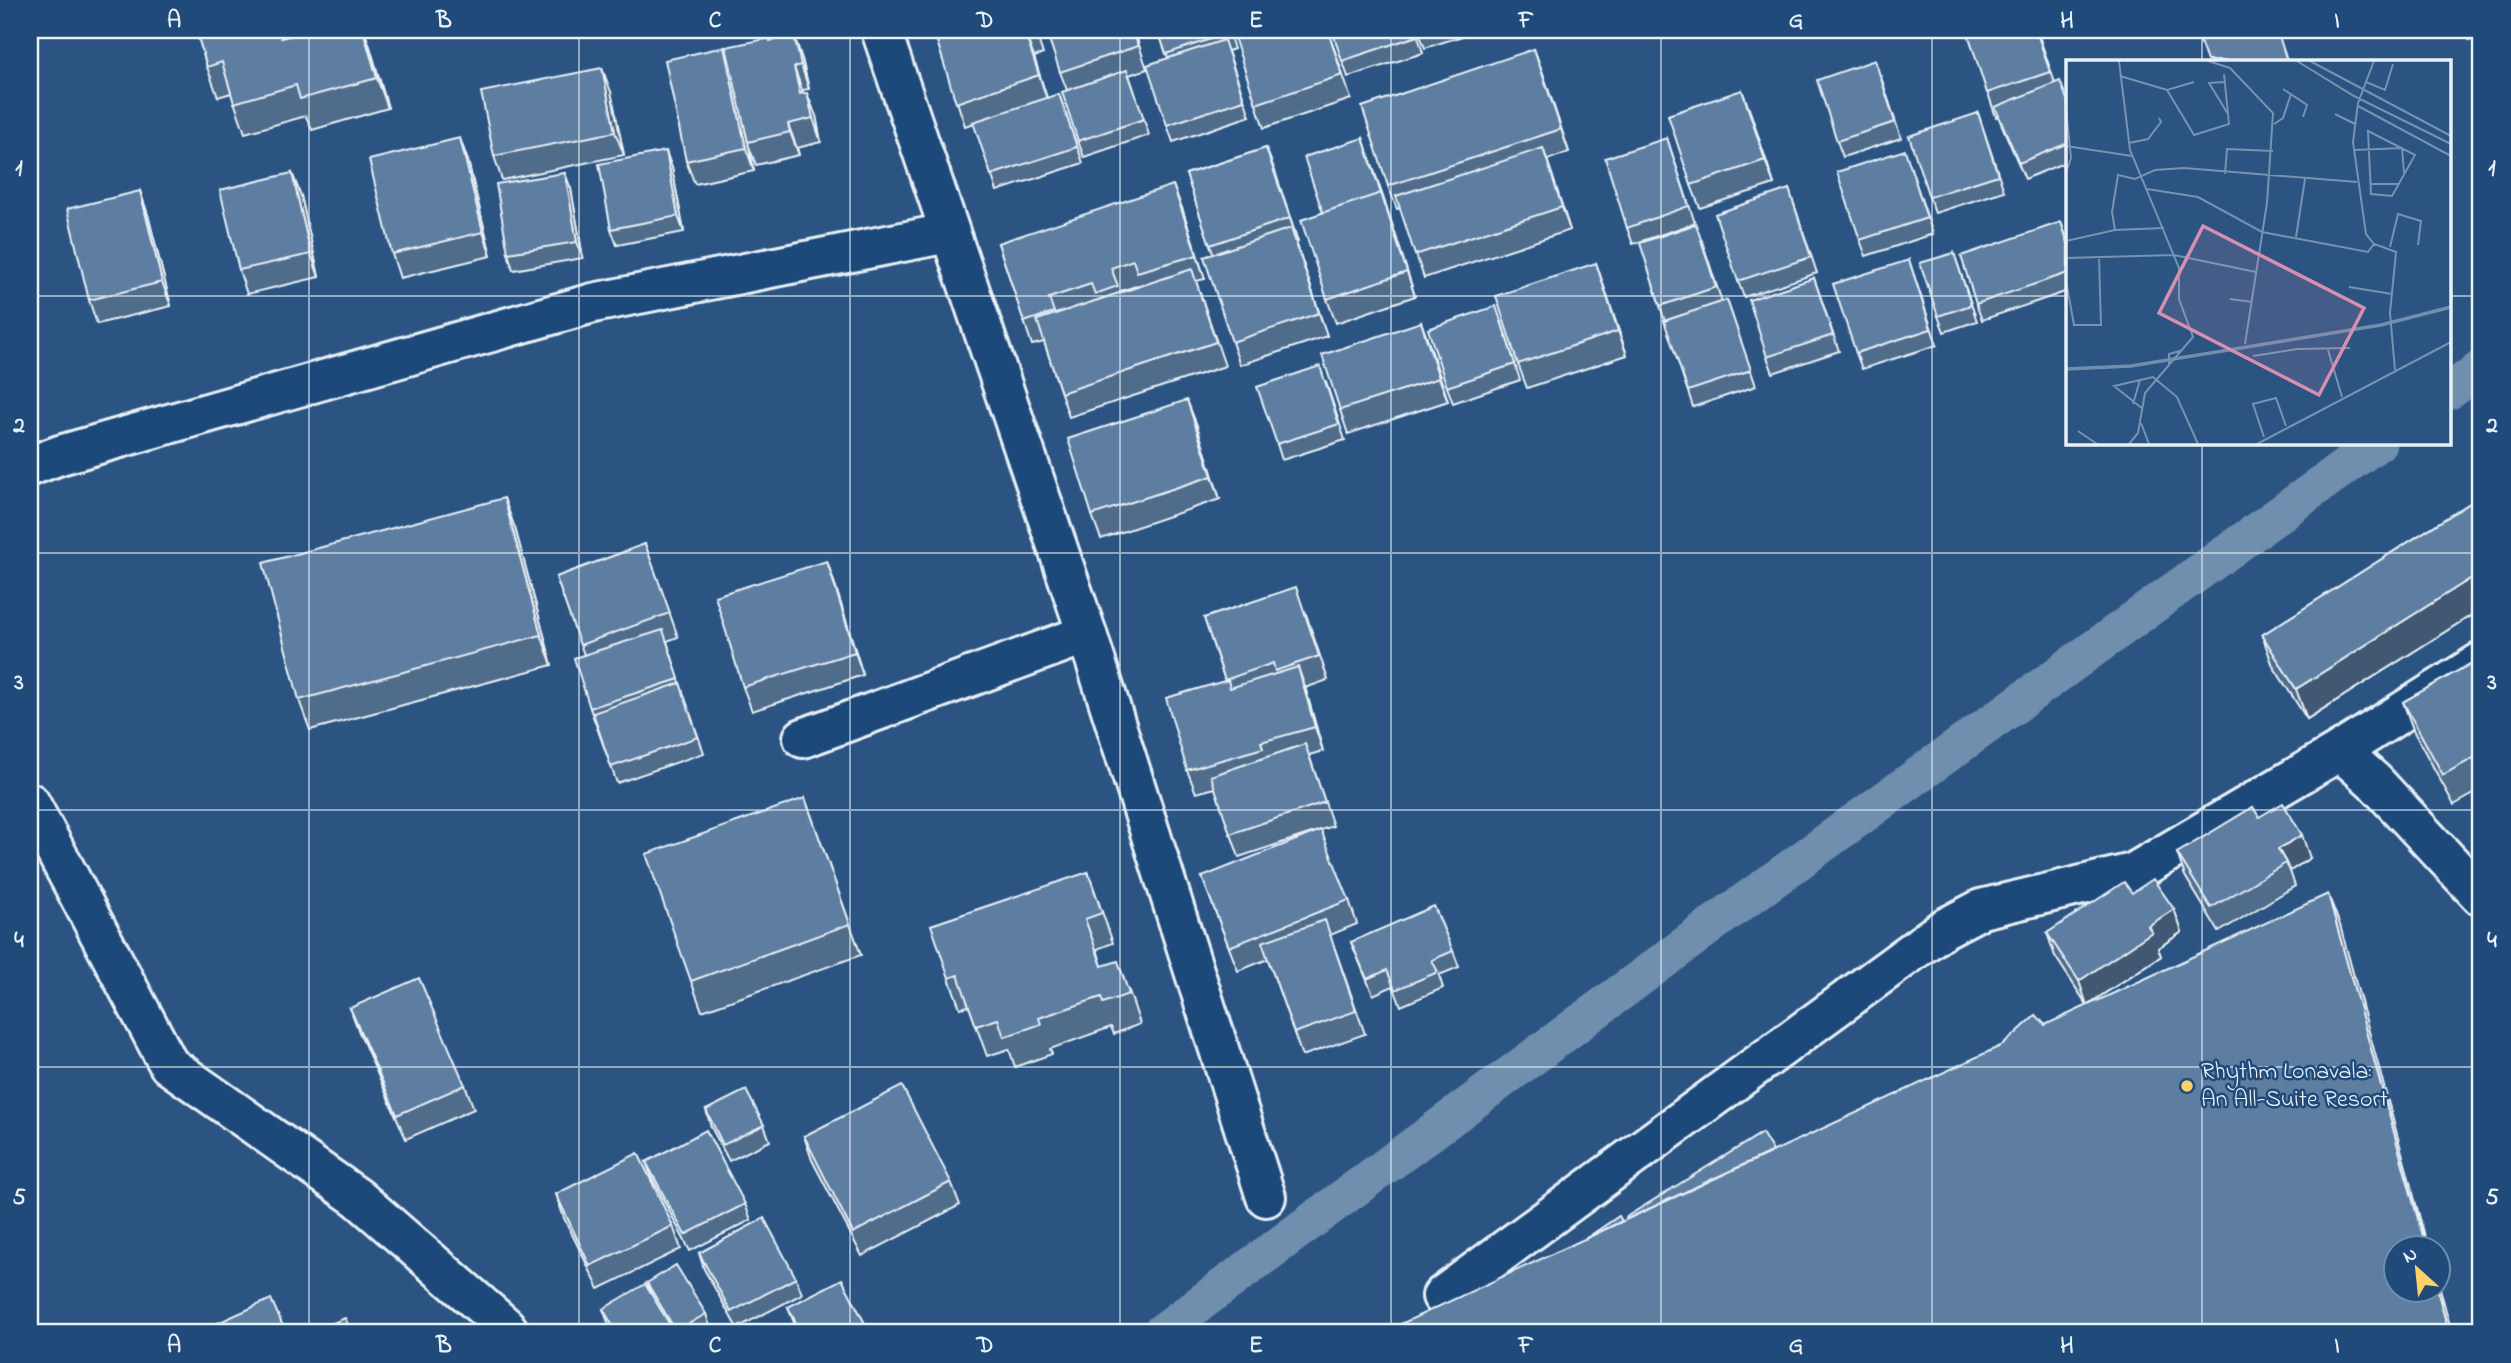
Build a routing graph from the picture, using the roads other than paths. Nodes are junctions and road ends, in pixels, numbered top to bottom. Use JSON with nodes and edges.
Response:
{"nodes":[{"id":1,"x":881,"y":30,"type":"edge"},
{"id":2,"x":948,"y":233,"type":"junction"},
{"id":3,"x":30,"y":466,"type":"edge"},
{"id":4,"x":1087,"y":634,"type":"junction"},
{"id":5,"x":2481,"y":662,"type":"edge"},
{"id":6,"x":803,"y":738,"type":"dead end"},
{"id":7,"x":2340,"y":751,"type":"junction"},
{"id":8,"x":30,"y":803,"type":"edge"},
{"id":9,"x":2481,"y":896,"type":"edge"},
{"id":10,"x":1266,"y":1197,"type":"dead end"},
{"id":11,"x":1442,"y":1296,"type":"dead end"},
{"id":12,"x":510,"y":1333,"type":"edge"}],
"edges":[{"from":1,"to":2,"type":"street"},
{"from":2,"to":3,"type":"street"},
{"from":2,"to":4,"type":"street"},
{"from":4,"to":6,"type":"street"},
{"from":4,"to":10,"type":"street"},
{"from":5,"to":7,"type":"street"},
{"from":7,"to":9,"type":"street"},
{"from":7,"to":11,"type":"street"},
{"from":8,"to":12,"type":"street"}]}
